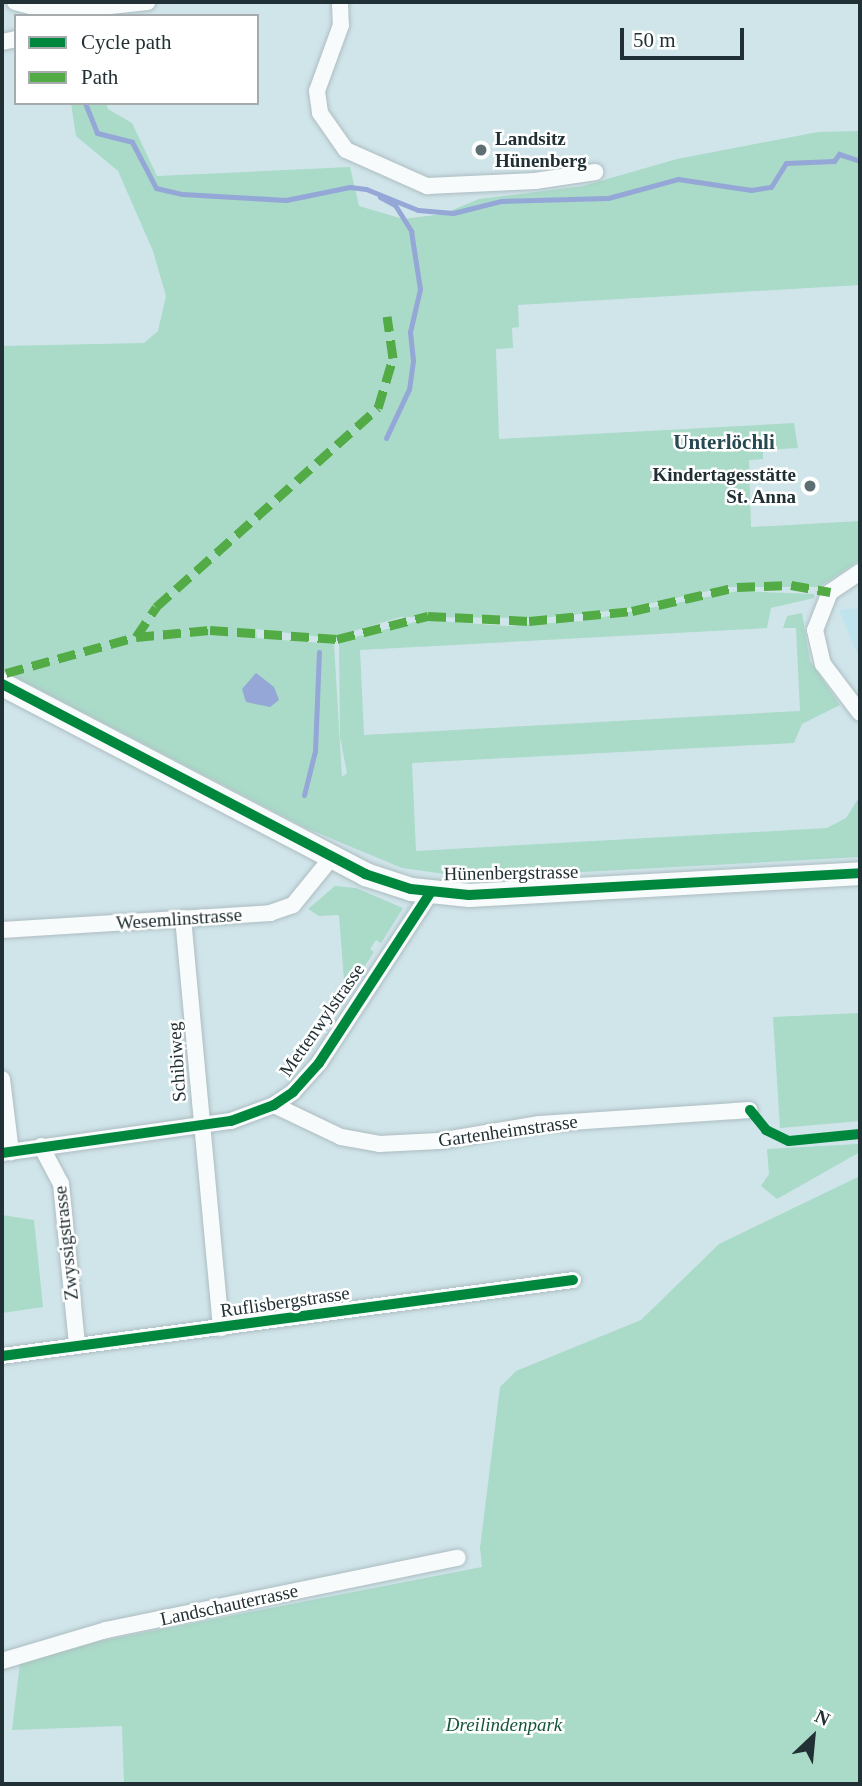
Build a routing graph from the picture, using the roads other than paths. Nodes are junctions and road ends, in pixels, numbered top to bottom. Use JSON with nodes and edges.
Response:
{"nodes":[{"id":1,"x":148,"y":2,"type":"edge"},
{"id":2,"x":340,"y":2,"type":"edge"},
{"id":3,"x":20,"y":8,"type":"edge"},
{"id":4,"x":594,"y":172,"type":"dead end"},
{"id":5,"x":860,"y":572,"type":"edge"},
{"id":6,"x":2,"y":684,"type":"edge"},
{"id":7,"x":860,"y":713,"type":"edge"},
{"id":8,"x":332,"y":857,"type":"junction"},
{"id":9,"x":860,"y":873,"type":"edge"},
{"id":10,"x":431,"y":892,"type":"junction"},
{"id":11,"x":183,"y":918,"type":"junction"},
{"id":12,"x":2,"y":930,"type":"edge"},
{"id":13,"x":2,"y":1079,"type":"edge"},
{"id":14,"x":274,"y":1105,"type":"junction"},
{"id":15,"x":750,"y":1110,"type":"dead end"},
{"id":16,"x":199,"y":1126,"type":"junction"},
{"id":17,"x":41,"y":1146,"type":"junction"},
{"id":18,"x":6,"y":1152,"type":"edge"},
{"id":19,"x":573,"y":1280,"type":"dead end"},
{"id":20,"x":222,"y":1328,"type":"junction"},
{"id":21,"x":76,"y":1345,"type":"junction"},
{"id":22,"x":2,"y":1356,"type":"edge"},
{"id":23,"x":458,"y":1558,"type":"dead end"},
{"id":24,"x":2,"y":1661,"type":"edge"}],
"edges":[{"from":1,"to":3,"type":"street"},
{"from":2,"to":4,"type":"street"},
{"from":5,"to":7,"type":"street"},
{"from":6,"to":8,"type":"street","name":"Hünenbergstrasse"},
{"from":8,"to":10,"type":"street","name":"Hünenbergstrasse"},
{"from":8,"to":11,"type":"street","name":"Wesemlinstrasse"},
{"from":9,"to":10,"type":"street","name":"Hünenbergstrasse"},
{"from":10,"to":14,"type":"street","name":"Mettenwylstrasse"},
{"from":11,"to":12,"type":"street","name":"Wesemlinstrasse"},
{"from":11,"to":16,"type":"street","name":"Schibiweg"},
{"from":13,"to":18,"type":"street"},
{"from":14,"to":15,"type":"street","name":"Gartenheimstrasse"},
{"from":14,"to":16,"type":"street","name":"Mettenwylstrasse"},
{"from":16,"to":17,"type":"street","name":"Mettenwylstrasse"},
{"from":16,"to":20,"type":"street","name":"Schibiweg"},
{"from":17,"to":18,"type":"street","name":"Mettenwylstrasse"},
{"from":17,"to":21,"type":"street","name":"Zwyssigstrasse"},
{"from":19,"to":20,"type":"street","name":"Ruflisbergstrasse"},
{"from":20,"to":21,"type":"street","name":"Ruflisbergstrasse"},
{"from":21,"to":22,"type":"street","name":"Ruflisbergstrasse"},
{"from":23,"to":24,"type":"street","name":"Landschauterrasse"}]}
